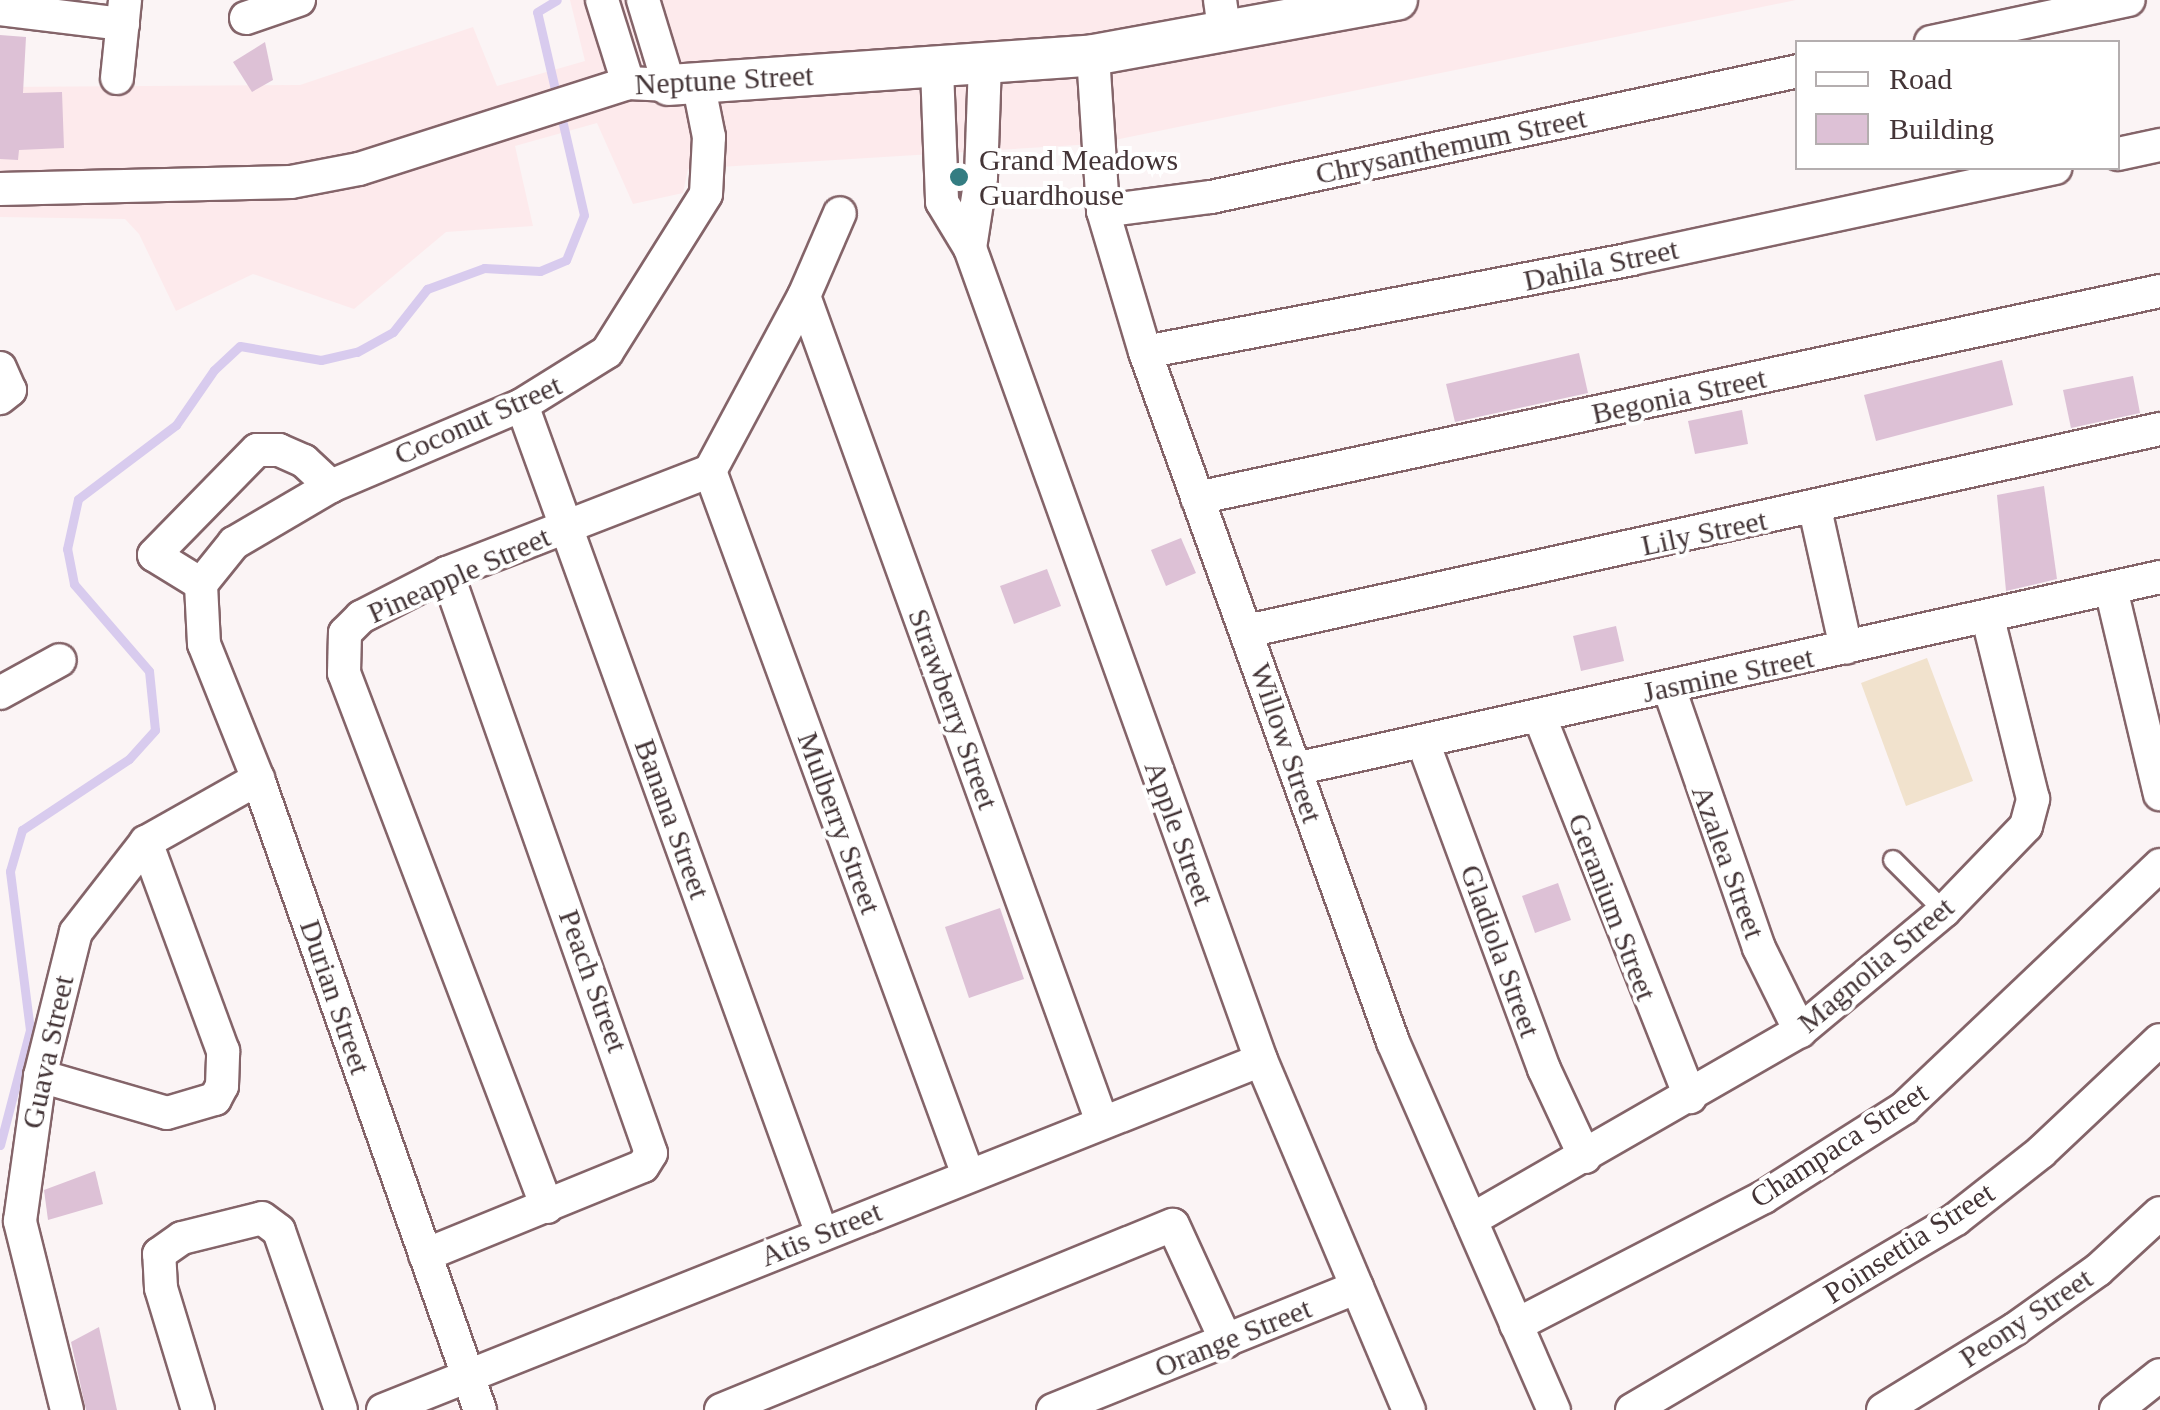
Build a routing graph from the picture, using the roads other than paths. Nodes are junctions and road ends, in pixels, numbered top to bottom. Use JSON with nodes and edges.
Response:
{"nodes":[{"id":1,"x":602,"y":0,"type":"edge"},
{"id":2,"x":643,"y":0,"type":"edge"},
{"id":3,"x":1397,"y":0,"type":"edge"},
{"id":4,"x":2129,"y":0,"type":"edge"},
{"id":5,"x":289,"y":2,"type":"edge"},
{"id":6,"x":0,"y":9,"type":"edge"},
{"id":7,"x":124,"y":12,"type":"edge"},
{"id":8,"x":1270,"y":13,"type":"edge"},
{"id":9,"x":1222,"y":17,"type":"edge"},
{"id":10,"x":246,"y":18,"type":"dead end"},
{"id":11,"x":1940,"y":40,"type":"edge"},
{"id":12,"x":1093,"y":56,"type":"junction"},
{"id":13,"x":985,"y":65,"type":"junction"},
{"id":14,"x":937,"y":68,"type":"junction"},
{"id":15,"x":1795,"y":72,"type":"edge"},
{"id":16,"x":117,"y":78,"type":"dead end"},
{"id":17,"x":684,"y":84,"type":"junction"},
{"id":18,"x":614,"y":86,"type":"junction"},
{"id":19,"x":936,"y":139,"type":"junction"},
{"id":20,"x":982,"y":139,"type":"junction"},
{"id":21,"x":2160,"y":145,"type":"edge"},
{"id":22,"x":2120,"y":154,"type":"edge"},
{"id":23,"x":2046,"y":170,"type":"edge"},
{"id":24,"x":0,"y":189,"type":"edge"},
{"id":25,"x":1103,"y":211,"type":"junction"},
{"id":26,"x":840,"y":213,"type":"dead end"},
{"id":27,"x":970,"y":248,"type":"junction"},
{"id":28,"x":2160,"y":292,"type":"edge"},
{"id":29,"x":804,"y":296,"type":"junction"},
{"id":30,"x":1145,"y":352,"type":"junction"},
{"id":31,"x":0,"y":368,"type":"edge"},
{"id":32,"x":0,"y":398,"type":"edge"},
{"id":33,"x":522,"y":404,"type":"junction"},
{"id":34,"x":2160,"y":428,"type":"edge"},
{"id":35,"x":710,"y":471,"type":"junction"},
{"id":36,"x":331,"y":486,"type":"junction"},
{"id":37,"x":1197,"y":498,"type":"junction"},
{"id":38,"x":1815,"y":509,"type":"junction"},
{"id":39,"x":567,"y":526,"type":"junction"},
{"id":40,"x":447,"y":574,"type":"junction"},
{"id":41,"x":2160,"y":577,"type":"edge"},
{"id":42,"x":201,"y":584,"type":"junction"},
{"id":43,"x":2110,"y":589,"type":"junction"},
{"id":44,"x":1988,"y":618,"type":"junction"},
{"id":45,"x":1247,"y":631,"type":"junction"},
{"id":46,"x":1846,"y":648,"type":"junction"},
{"id":47,"x":60,"y":660,"type":"dead end"},
{"id":48,"x":1669,"y":688,"type":"junction"},
{"id":49,"x":0,"y":693,"type":"edge"},
{"id":50,"x":1539,"y":715,"type":"junction"},
{"id":51,"x":1423,"y":742,"type":"junction"},
{"id":52,"x":1295,"y":769,"type":"junction"},
{"id":53,"x":258,"y":779,"type":"junction"},
{"id":54,"x":2160,"y":794,"type":"edge"},
{"id":55,"x":146,"y":842,"type":"junction"},
{"id":56,"x":1893,"y":860,"type":"dead end"},
{"id":57,"x":2160,"y":864,"type":"edge"},
{"id":58,"x":1944,"y":911,"type":"junction"},
{"id":59,"x":1800,"y":1031,"type":"junction"},
{"id":60,"x":2160,"y":1040,"type":"edge"},
{"id":61,"x":1261,"y":1060,"type":"junction"},
{"id":62,"x":40,"y":1076,"type":"junction"},
{"id":63,"x":1690,"y":1097,"type":"junction"},
{"id":64,"x":1102,"y":1122,"type":"junction"},
{"id":65,"x":1585,"y":1157,"type":"junction"},
{"id":66,"x":968,"y":1175,"type":"junction"},
{"id":67,"x":548,"y":1207,"type":"junction"},
{"id":68,"x":2160,"y":1213,"type":"edge"},
{"id":69,"x":1471,"y":1220,"type":"junction"},
{"id":70,"x":822,"y":1234,"type":"junction"},
{"id":71,"x":426,"y":1254,"type":"junction"},
{"id":72,"x":1357,"y":1287,"type":"junction"},
{"id":73,"x":1516,"y":1324,"type":"junction"},
{"id":74,"x":1226,"y":1342,"type":"junction"},
{"id":75,"x":466,"y":1375,"type":"junction"},
{"id":76,"x":2160,"y":1375,"type":"edge"},
{"id":77,"x":1404,"y":1409,"type":"edge"},
{"id":78,"x":67,"y":1410,"type":"edge"},
{"id":79,"x":198,"y":1410,"type":"edge"},
{"id":80,"x":341,"y":1410,"type":"edge"},
{"id":81,"x":383,"y":1410,"type":"edge"},
{"id":82,"x":480,"y":1410,"type":"edge"},
{"id":83,"x":721,"y":1410,"type":"edge"},
{"id":84,"x":1053,"y":1410,"type":"edge"},
{"id":85,"x":1554,"y":1410,"type":"edge"},
{"id":86,"x":1632,"y":1410,"type":"edge"},
{"id":87,"x":1882,"y":1410,"type":"edge"},
{"id":88,"x":2116,"y":1410,"type":"edge"}],
"edges":[{"from":1,"to":18,"type":"street"},
{"from":2,"to":17,"type":"street","name":"Coconut Street"},
{"from":3,"to":8,"type":"street","name":"Neptune Street"},
{"from":4,"to":11,"type":"street"},
{"from":5,"to":10,"type":"street"},
{"from":6,"to":7,"type":"street"},
{"from":7,"to":16,"type":"street"},
{"from":8,"to":9,"type":"street","name":"Neptune Street"},
{"from":9,"to":12,"type":"street","name":"Neptune Street"},
{"from":12,"to":13,"type":"street","name":"Neptune Street"},
{"from":12,"to":25,"type":"street","name":"Willow Street"},
{"from":13,"to":14,"type":"street","name":"Neptune Street"},
{"from":13,"to":20,"type":"street","name":"Apple Street"},
{"from":14,"to":17,"type":"street","name":"Neptune Street"},
{"from":14,"to":19,"type":"street","name":"Apple Street"},
{"from":15,"to":25,"type":"street","name":"Chrysanthemum Street"},
{"from":17,"to":18,"type":"street","name":"Neptune Street"},
{"from":17,"to":33,"type":"street","name":"Coconut Street"},
{"from":18,"to":24,"type":"street","name":"Neptune Street"},
{"from":19,"to":20,"type":"lane"},
{"from":19,"to":27,"type":"street","name":"Apple Street"},
{"from":20,"to":27,"type":"street","name":"Apple Street"},
{"from":21,"to":22,"type":"street"},
{"from":23,"to":30,"type":"street","name":"Dahila Street"},
{"from":25,"to":30,"type":"street","name":"Willow Street"},
{"from":26,"to":29,"type":"street"},
{"from":27,"to":61,"type":"street","name":"Apple Street"},
{"from":28,"to":37,"type":"street","name":"Begonia Street"},
{"from":29,"to":35,"type":"street"},
{"from":29,"to":64,"type":"street","name":"Strawberry Street"},
{"from":30,"to":37,"type":"street","name":"Willow Street"},
{"from":31,"to":32,"type":"street"},
{"from":33,"to":36,"type":"street","name":"Coconut Street"},
{"from":33,"to":39,"type":"street","name":"Banana Street"},
{"from":34,"to":38,"type":"street","name":"Lily Street"},
{"from":35,"to":39,"type":"street","name":"Pineapple Street"},
{"from":35,"to":66,"type":"street","name":"Mulberry Street"},
{"from":36,"to":42,"type":"street","name":"Coconut Street"},
{"from":36,"to":42,"type":"street"},
{"from":37,"to":45,"type":"street","name":"Willow Street"},
{"from":38,"to":45,"type":"street","name":"Lily Street"},
{"from":38,"to":46,"type":"street"},
{"from":39,"to":40,"type":"street","name":"Pineapple Street"},
{"from":39,"to":70,"type":"street","name":"Banana Street"},
{"from":40,"to":67,"type":"street","name":"Peach Street"},
{"from":40,"to":67,"type":"street","name":"Pineapple Street"},
{"from":41,"to":43,"type":"street","name":"Jasmine Street"},
{"from":42,"to":53,"type":"street","name":"Durian Street"},
{"from":43,"to":44,"type":"street","name":"Jasmine Street"},
{"from":43,"to":54,"type":"street"},
{"from":44,"to":46,"type":"street","name":"Jasmine Street"},
{"from":44,"to":58,"type":"street","name":"Magnolia Street"},
{"from":45,"to":52,"type":"street","name":"Willow Street"},
{"from":46,"to":48,"type":"street","name":"Jasmine Street"},
{"from":47,"to":49,"type":"street"},
{"from":48,"to":50,"type":"street","name":"Jasmine Street"},
{"from":48,"to":59,"type":"street","name":"Azalea Street"},
{"from":50,"to":51,"type":"street","name":"Jasmine Street"},
{"from":50,"to":63,"type":"street","name":"Geranium Street"},
{"from":51,"to":52,"type":"street","name":"Jasmine Street"},
{"from":51,"to":65,"type":"street","name":"Gladiola Street"},
{"from":52,"to":69,"type":"street","name":"Willow Street"},
{"from":53,"to":55,"type":"street","name":"Guava Street"},
{"from":53,"to":71,"type":"street","name":"Durian Street"},
{"from":55,"to":62,"type":"street","name":"Guava Street"},
{"from":55,"to":62,"type":"street"},
{"from":56,"to":58,"type":"lane"},
{"from":57,"to":73,"type":"street","name":"Champaca Street"},
{"from":58,"to":59,"type":"street","name":"Magnolia Street"},
{"from":59,"to":63,"type":"street","name":"Magnolia Street"},
{"from":60,"to":86,"type":"street","name":"Poinsettia Street"},
{"from":61,"to":64,"type":"street","name":"Atis Street"},
{"from":61,"to":72,"type":"street","name":"Apple Street"},
{"from":62,"to":78,"type":"street","name":"Guava Street"},
{"from":63,"to":65,"type":"street","name":"Magnolia Street"},
{"from":64,"to":66,"type":"street","name":"Atis Street"},
{"from":65,"to":69,"type":"street","name":"Magnolia Street"},
{"from":66,"to":70,"type":"street","name":"Atis Street"},
{"from":67,"to":71,"type":"street","name":"Peach Street"},
{"from":68,"to":87,"type":"street","name":"Peony Street"},
{"from":69,"to":73,"type":"street","name":"Willow Street"},
{"from":70,"to":75,"type":"street","name":"Atis Street"},
{"from":71,"to":75,"type":"street","name":"Durian Street"},
{"from":72,"to":74,"type":"street","name":"Orange Street"},
{"from":72,"to":77,"type":"street","name":"Apple Street"},
{"from":73,"to":85,"type":"street","name":"Willow Street"},
{"from":74,"to":83,"type":"street"},
{"from":74,"to":84,"type":"street","name":"Orange Street"},
{"from":75,"to":81,"type":"street","name":"Atis Street"},
{"from":75,"to":82,"type":"street","name":"Durian Street"},
{"from":76,"to":88,"type":"street"},
{"from":79,"to":80,"type":"street"}]}
